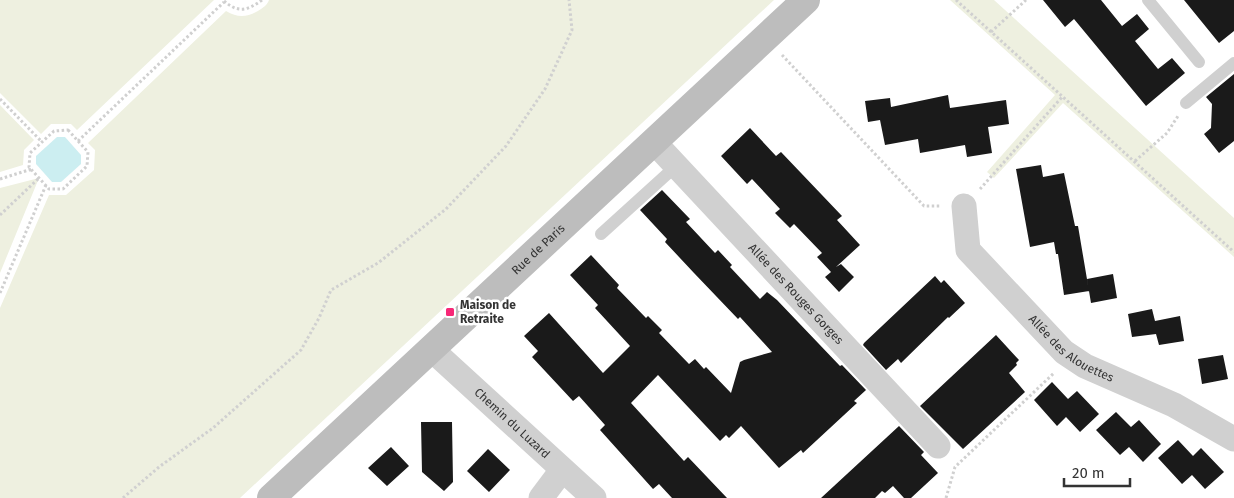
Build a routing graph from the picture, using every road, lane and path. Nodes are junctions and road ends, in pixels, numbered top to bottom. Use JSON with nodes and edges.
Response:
{"nodes":[{"id":1,"x":262,"y":0,"type":"edge"},
{"id":2,"x":569,"y":0,"type":"edge"},
{"id":3,"x":806,"y":0,"type":"edge"},
{"id":4,"x":956,"y":0,"type":"edge"},
{"id":5,"x":1026,"y":0,"type":"edge"},
{"id":6,"x":1148,"y":0,"type":"edge"},
{"id":7,"x":224,"y":1,"type":"edge"},
{"id":8,"x":992,"y":32,"type":"junction"},
{"id":9,"x":777,"y":50,"type":"dead end"},
{"id":10,"x":1199,"y":62,"type":"dead end"},
{"id":11,"x":1234,"y":62,"type":"edge"},
{"id":12,"x":1063,"y":96,"type":"junction"},
{"id":13,"x":0,"y":99,"type":"edge"},
{"id":14,"x":1186,"y":103,"type":"joint"},
{"id":15,"x":78,"y":141,"type":"junction"},
{"id":16,"x":42,"y":142,"type":"junction"},
{"id":17,"x":654,"y":142,"type":"junction"},
{"id":18,"x":1135,"y":162,"type":"junction"},
{"id":19,"x":676,"y":166,"type":"junction"},
{"id":20,"x":32,"y":170,"type":"junction"},
{"id":21,"x":39,"y":178,"type":"junction"},
{"id":22,"x":0,"y":179,"type":"edge"},
{"id":23,"x":46,"y":185,"type":"junction"},
{"id":24,"x":964,"y":206,"type":"junction"},
{"id":25,"x":0,"y":215,"type":"edge"},
{"id":26,"x":602,"y":234,"type":"dead end"},
{"id":27,"x":1234,"y":252,"type":"edge"},
{"id":28,"x":0,"y":292,"type":"edge"},
{"id":29,"x":431,"y":349,"type":"junction"},
{"id":30,"x":1071,"y":357,"type":"junction"},
{"id":31,"x":1234,"y":439,"type":"edge"},
{"id":32,"x":938,"y":446,"type":"dead end"},
{"id":33,"x":562,"y":470,"type":"junction"},
{"id":34,"x":123,"y":498,"type":"edge"},
{"id":35,"x":271,"y":498,"type":"edge"},
{"id":36,"x":541,"y":498,"type":"edge"},
{"id":37,"x":594,"y":498,"type":"edge"},
{"id":38,"x":946,"y":498,"type":"edge"}],
"edges":[{"from":1,"to":7,"type":"path"},
{"from":2,"to":34,"type":"path"},
{"from":3,"to":17,"type":"main road","name":"Rue de Paris"},
{"from":4,"to":8,"type":"path"},
{"from":5,"to":8,"type":"path"},
{"from":6,"to":10,"type":"lane"},
{"from":7,"to":15,"type":"path"},
{"from":8,"to":12,"type":"path"},
{"from":9,"to":24,"type":"path"},
{"from":11,"to":14,"type":"lane"},
{"from":12,"to":18,"type":"path"},
{"from":12,"to":24,"type":"path"},
{"from":13,"to":16,"type":"path"},
{"from":14,"to":18,"type":"path"},
{"from":15,"to":16,"type":"path"},
{"from":15,"to":23,"type":"path"},
{"from":16,"to":20,"type":"path"},
{"from":17,"to":19,"type":"street","name":"Allée des Rouges Gorges"},
{"from":17,"to":29,"type":"main road","name":"Rue de Paris"},
{"from":18,"to":27,"type":"path"},
{"from":19,"to":26,"type":"lane"},
{"from":19,"to":32,"type":"street","name":"Allée des Rouges Gorges"},
{"from":20,"to":21,"type":"path"},
{"from":20,"to":22,"type":"path"},
{"from":21,"to":23,"type":"path"},
{"from":21,"to":25,"type":"path"},
{"from":23,"to":28,"type":"path"},
{"from":24,"to":30,"type":"street","name":"Allée des Alouettes"},
{"from":29,"to":33,"type":"street","name":"Chemin du Luzard"},
{"from":29,"to":35,"type":"main road","name":"Rue de Paris"},
{"from":30,"to":31,"type":"street","name":"Allée des Alouettes"},
{"from":30,"to":38,"type":"path"},
{"from":33,"to":36,"type":"street"},
{"from":33,"to":37,"type":"street","name":"Chemin du Luzard"}]}
